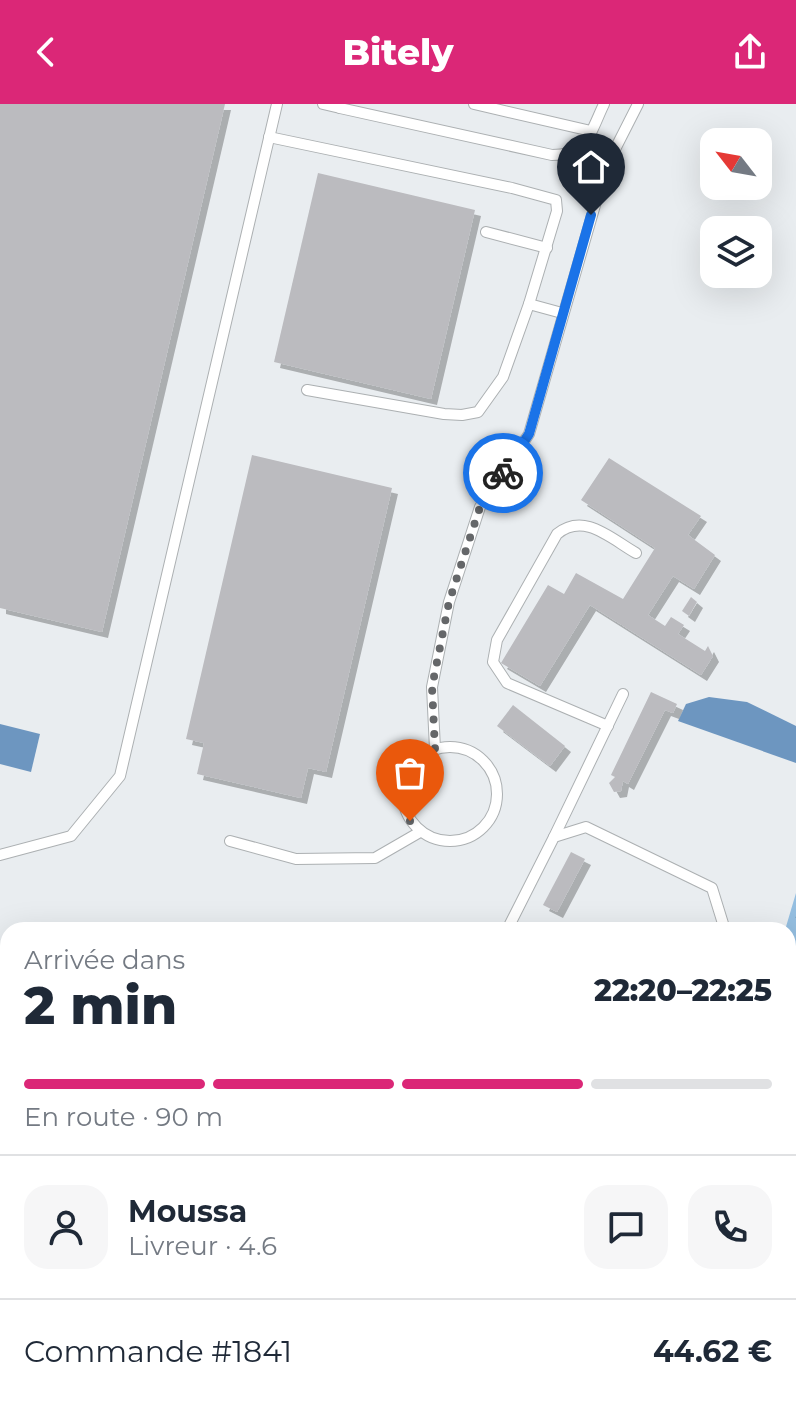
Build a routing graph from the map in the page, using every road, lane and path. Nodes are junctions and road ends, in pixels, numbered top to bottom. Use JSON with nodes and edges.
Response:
{"nodes":[{"id":1,"x":277,"y":104,"type":"edge"},
{"id":2,"x":323,"y":104,"type":"edge"},
{"id":3,"x":474,"y":104,"type":"edge"},
{"id":4,"x":604,"y":104,"type":"edge"},
{"id":5,"x":638,"y":104,"type":"edge"},
{"id":6,"x":340,"y":106,"type":"edge"},
{"id":7,"x":591,"y":131,"type":"junction"},
{"id":8,"x":269,"y":137,"type":"junction"},
{"id":9,"x":486,"y":232,"type":"dead end"},
{"id":10,"x":547,"y":248,"type":"junction"},
{"id":11,"x":529,"y":304,"type":"junction"},
{"id":12,"x":562,"y":313,"type":"junction"},
{"id":13,"x":307,"y":390,"type":"dead end"},
{"id":14,"x":636,"y":553,"type":"dead end"},
{"id":15,"x":623,"y":694,"type":"dead end"},
{"id":16,"x":608,"y":726,"type":"junction"},
{"id":17,"x":435,"y":749,"type":"junction"},
{"id":18,"x":420,"y":832,"type":"junction"},
{"id":19,"x":554,"y":837,"type":"junction"},
{"id":20,"x":230,"y":841,"type":"dead end"},
{"id":21,"x":0,"y":855,"type":"edge"},
{"id":22,"x":511,"y":922,"type":"edge"},
{"id":23,"x":723,"y":922,"type":"edge"}],
"edges":[{"from":1,"to":8,"type":"lane"},
{"from":2,"to":6,"type":"lane"},
{"from":3,"to":7,"type":"lane"},
{"from":4,"to":7,"type":"lane"},
{"from":5,"to":12,"type":"lane"},
{"from":6,"to":7,"type":"lane"},
{"from":8,"to":10,"type":"lane"},
{"from":8,"to":21,"type":"lane"},
{"from":9,"to":10,"type":"lane"},
{"from":10,"to":11,"type":"lane"},
{"from":11,"to":12,"type":"lane"},
{"from":11,"to":13,"type":"lane"},
{"from":12,"to":17,"type":"lane"},
{"from":14,"to":16,"type":"lane"},
{"from":15,"to":16,"type":"lane"},
{"from":16,"to":19,"type":"lane"},
{"from":17,"to":18,"type":"lane"},
{"from":17,"to":18,"type":"lane"},
{"from":18,"to":20,"type":"lane"},
{"from":19,"to":22,"type":"lane"},
{"from":19,"to":23,"type":"lane"}]}
